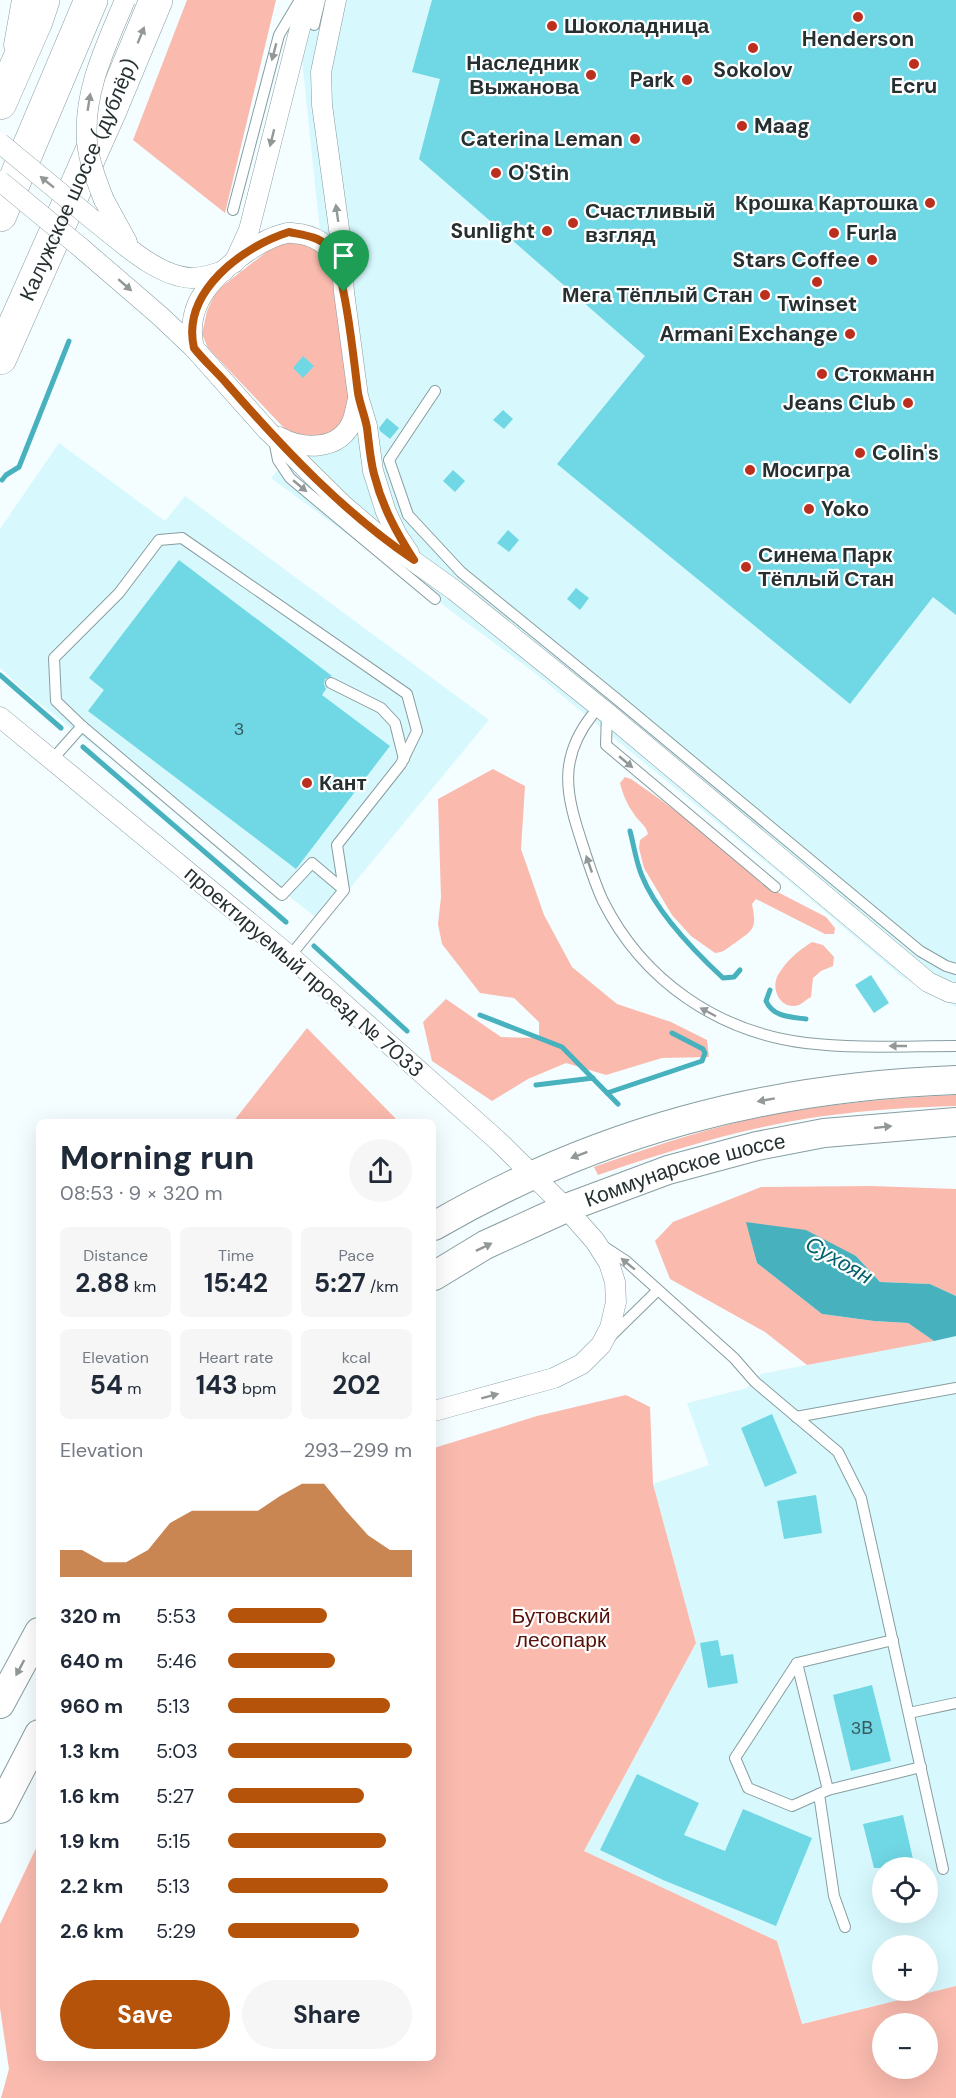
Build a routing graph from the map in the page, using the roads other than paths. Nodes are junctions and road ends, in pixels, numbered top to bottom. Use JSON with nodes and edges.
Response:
{"nodes":[{"id":1,"x":91,"y":0,"type":"edge"},
{"id":2,"x":124,"y":0,"type":"edge"},
{"id":3,"x":156,"y":0,"type":"edge"},
{"id":4,"x":300,"y":0,"type":"edge"},
{"id":5,"x":307,"y":0,"type":"edge"},
{"id":6,"x":320,"y":0,"type":"edge"},
{"id":7,"x":336,"y":0,"type":"edge"},
{"id":8,"x":34,"y":7,"type":"edge"},
{"id":9,"x":315,"y":25,"type":"dead end"},
{"id":10,"x":2,"y":97,"type":"edge"},
{"id":11,"x":0,"y":143,"type":"edge"},
{"id":12,"x":0,"y":181,"type":"edge"},
{"id":13,"x":233,"y":210,"type":"dead end"},
{"id":14,"x":0,"y":215,"type":"edge"},
{"id":15,"x":134,"y":251,"type":"junction"},
{"id":16,"x":229,"y":267,"type":"junction"},
{"id":17,"x":344,"y":292,"type":"junction"},
{"id":18,"x":194,"y":348,"type":"junction"},
{"id":19,"x":0,"y":358,"type":"edge"},
{"id":20,"x":435,"y":391,"type":"dead end"},
{"id":21,"x":358,"y":396,"type":"junction"},
{"id":22,"x":270,"y":433,"type":"junction"},
{"id":23,"x":414,"y":560,"type":"junction"},
{"id":24,"x":435,"y":599,"type":"dead end"},
{"id":25,"x":331,"y":683,"type":"dead end"},
{"id":26,"x":600,"y":713,"type":"junction"},
{"id":27,"x":0,"y":717,"type":"edge"},
{"id":28,"x":82,"y":726,"type":"junction"},
{"id":29,"x":404,"y":759,"type":"junction"},
{"id":30,"x":51,"y":761,"type":"junction"},
{"id":31,"x":775,"y":887,"type":"dead end"},
{"id":32,"x":344,"y":890,"type":"junction"},
{"id":33,"x":290,"y":956,"type":"junction"},
{"id":34,"x":951,"y":968,"type":"edge"},
{"id":35,"x":928,"y":982,"type":"junction"},
{"id":36,"x":953,"y":993,"type":"edge"},
{"id":37,"x":956,"y":1046,"type":"edge"},
{"id":38,"x":956,"y":1080,"type":"edge"},
{"id":39,"x":956,"y":1122,"type":"edge"},
{"id":40,"x":531,"y":1175,"type":"junction"},
{"id":41,"x":566,"y":1208,"type":"junction"},
{"id":42,"x":436,"y":1226,"type":"edge"},
{"id":43,"x":595,"y":1241,"type":"junction"},
{"id":44,"x":436,"y":1275,"type":"edge"},
{"id":45,"x":658,"y":1290,"type":"junction"},
{"id":46,"x":601,"y":1345,"type":"junction"},
{"id":47,"x":956,"y":1388,"type":"edge"},
{"id":48,"x":436,"y":1410,"type":"edge"},
{"id":49,"x":796,"y":1416,"type":"junction"},
{"id":50,"x":36,"y":1638,"type":"edge"},
{"id":51,"x":892,"y":1640,"type":"junction"},
{"id":52,"x":797,"y":1663,"type":"junction"},
{"id":53,"x":956,"y":1703,"type":"edge"},
{"id":54,"x":0,"y":1704,"type":"edge"},
{"id":55,"x":909,"y":1713,"type":"junction"},
{"id":56,"x":36,"y":1740,"type":"edge"},
{"id":57,"x":921,"y":1767,"type":"junction"},
{"id":58,"x":824,"y":1792,"type":"junction"},
{"id":59,"x":0,"y":1809,"type":"edge"},
{"id":60,"x":944,"y":1869,"type":"dead end"},
{"id":61,"x":845,"y":1927,"type":"dead end"}],
"edges":[{"from":1,"to":14,"type":"highway"},
{"from":15,"to":2,"type":"street","one_way":true,"bridge":true},
{"from":19,"to":3,"type":"highway","name":"Калужское шоссе (дублёр)","one_way":true},
{"from":4,"to":13,"type":"lane","one_way":true},
{"from":5,"to":16,"type":"street","one_way":true},
{"from":6,"to":9,"type":"lane"},
{"from":17,"to":7,"type":"street","one_way":true},
{"from":8,"to":10,"type":"highway"},
{"from":15,"to":11,"type":"street","one_way":true,"bridge":true},
{"from":12,"to":18,"type":"street","one_way":true,"bridge":true},
{"from":15,"to":16,"type":"street"},
{"from":16,"to":17,"type":"street"},
{"from":16,"to":18,"type":"street"},
{"from":17,"to":21,"type":"street"},
{"from":18,"to":22,"type":"street"},
{"from":20,"to":34,"type":"lane"},
{"from":21,"to":22,"type":"street"},
{"from":21,"to":23,"type":"street"},
{"from":22,"to":23,"type":"street"},
{"from":22,"to":24,"type":"lane","one_way":true},
{"from":23,"to":26,"type":"street"},
{"from":25,"to":29,"type":"lane"},
{"from":26,"to":31,"type":"lane","one_way":true},
{"from":26,"to":35,"type":"street"},
{"from":37,"to":26,"type":"lane","one_way":true},
{"from":27,"to":30,"type":"street","name":"проектируемый проезд № 7033"},
{"from":28,"to":29,"type":"lane"},
{"from":28,"to":30,"type":"lane"},
{"from":28,"to":32,"type":"lane"},
{"from":29,"to":32,"type":"lane"},
{"from":30,"to":33,"type":"street","name":"проектируемый проезд № 7033"},
{"from":32,"to":33,"type":"lane"},
{"from":33,"to":40,"type":"street","name":"проектируемый проезд № 7033"},
{"from":34,"to":35,"type":"lane"},
{"from":35,"to":36,"type":"street"},
{"from":38,"to":40,"type":"main road","one_way":true},
{"from":41,"to":39,"type":"main road","name":"Коммунарское шоссе","one_way":true},
{"from":40,"to":41,"type":"street","name":"проектируемый проезд № 7033"},
{"from":40,"to":42,"type":"main road"},
{"from":41,"to":43,"type":"street","name":"проектируемый проезд № 7033"},
{"from":44,"to":41,"type":"main road","name":"Коммунарское шоссе","one_way":true},
{"from":45,"to":43,"type":"lane","one_way":true},
{"from":43,"to":46,"type":"street","name":"проектируемый проезд № 7033"},
{"from":45,"to":46,"type":"lane"},
{"from":45,"to":49,"type":"lane"},
{"from":48,"to":46,"type":"street","one_way":true},
{"from":47,"to":49,"type":"lane"},
{"from":49,"to":51,"type":"lane"},
{"from":50,"to":54,"type":"main road","one_way":true},
{"from":51,"to":52,"type":"lane"},
{"from":51,"to":55,"type":"lane"},
{"from":52,"to":58,"type":"lane"},
{"from":52,"to":58,"type":"lane"},
{"from":53,"to":55,"type":"lane"},
{"from":55,"to":57,"type":"lane"},
{"from":56,"to":59,"type":"main road"},
{"from":57,"to":58,"type":"lane"},
{"from":57,"to":60,"type":"lane"},
{"from":58,"to":61,"type":"lane"}]}
